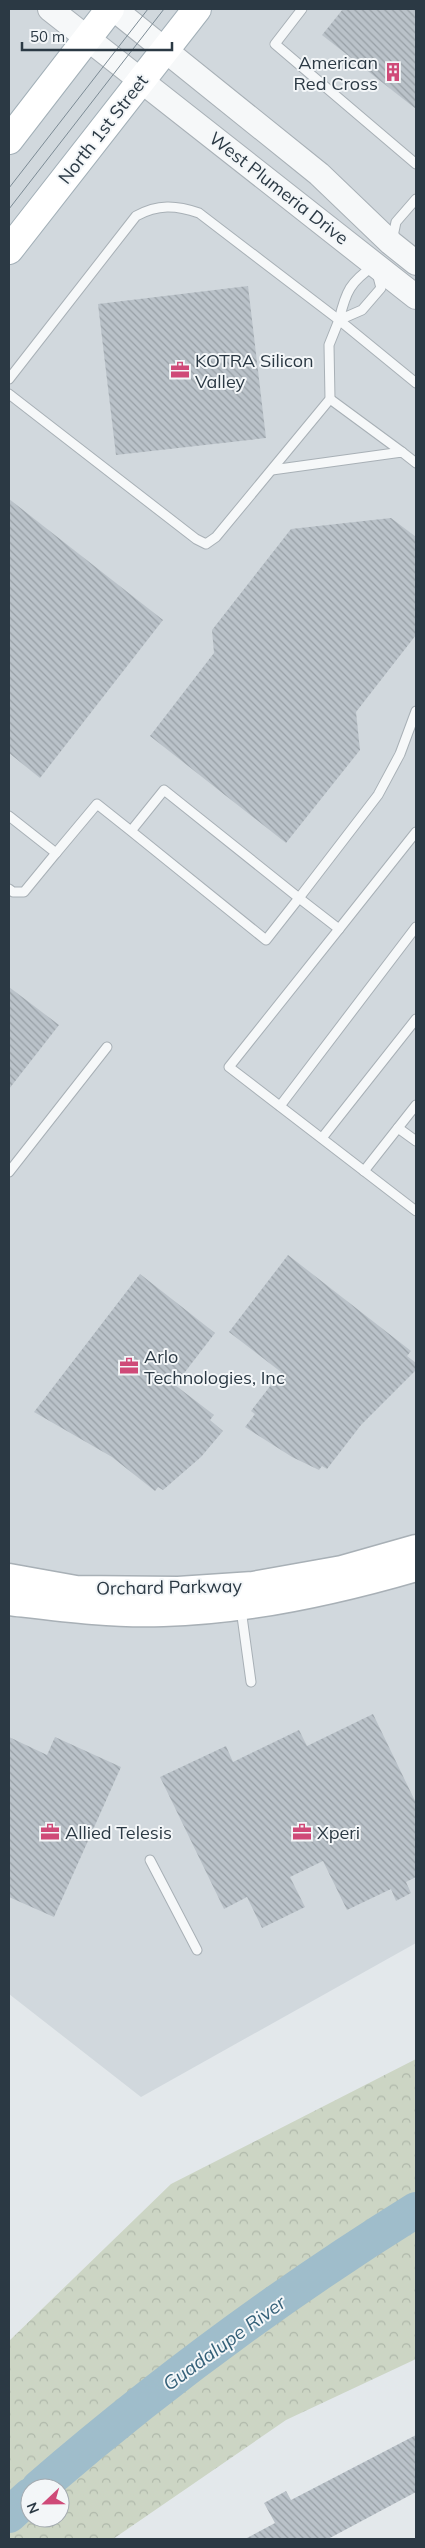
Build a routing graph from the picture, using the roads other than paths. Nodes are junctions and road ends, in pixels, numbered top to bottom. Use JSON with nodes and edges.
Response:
{"nodes":[{"id":1,"x":50,"y":9,"type":"edge"},
{"id":2,"x":110,"y":9,"type":"edge"},
{"id":3,"x":114,"y":9,"type":"edge"},
{"id":4,"x":196,"y":9,"type":"edge"},
{"id":5,"x":302,"y":9,"type":"edge"},
{"id":6,"x":88,"y":38,"type":"junction"},
{"id":7,"x":165,"y":49,"type":"junction"},
{"id":8,"x":142,"y":80,"type":"junction"},
{"id":9,"x":9,"y":140,"type":"edge"},
{"id":10,"x":416,"y":164,"type":"edge"},
{"id":11,"x":416,"y":199,"type":"edge"},
{"id":12,"x":391,"y":243,"type":"junction"},
{"id":13,"x":9,"y":250,"type":"edge"},
{"id":14,"x":416,"y":263,"type":"edge"},
{"id":15,"x":375,"y":265,"type":"junction"},
{"id":16,"x":416,"y":297,"type":"edge"},
{"id":17,"x":339,"y":320,"type":"junction"},
{"id":18,"x":9,"y":379,"type":"edge"},
{"id":19,"x":416,"y":383,"type":"edge"},
{"id":20,"x":9,"y":394,"type":"edge"},
{"id":21,"x":330,"y":399,"type":"junction"},
{"id":22,"x":402,"y":452,"type":"junction"},
{"id":23,"x":416,"y":463,"type":"edge"},
{"id":24,"x":272,"y":470,"type":"junction"},
{"id":25,"x":416,"y":711,"type":"edge"},
{"id":26,"x":9,"y":816,"type":"edge"},
{"id":27,"x":131,"y":831,"type":"junction"},
{"id":28,"x":416,"y":832,"type":"edge"},
{"id":29,"x":56,"y":853,"type":"junction"},
{"id":30,"x":9,"y":889,"type":"edge"},
{"id":31,"x":299,"y":898,"type":"junction"},
{"id":32,"x":416,"y":927,"type":"edge"},
{"id":33,"x":338,"y":929,"type":"junction"},
{"id":34,"x":416,"y":1019,"type":"edge"},
{"id":35,"x":107,"y":1048,"type":"dead end"},
{"id":36,"x":416,"y":1105,"type":"edge"},
{"id":37,"x":280,"y":1106,"type":"junction"},
{"id":38,"x":398,"y":1128,"type":"junction"},
{"id":39,"x":322,"y":1138,"type":"junction"},
{"id":40,"x":416,"y":1141,"type":"edge"},
{"id":41,"x":364,"y":1171,"type":"junction"},
{"id":42,"x":9,"y":1172,"type":"edge"},
{"id":43,"x":416,"y":1211,"type":"edge"},
{"id":44,"x":416,"y":1554,"type":"edge"},
{"id":45,"x":9,"y":1577,"type":"edge"},
{"id":46,"x":247,"y":1595,"type":"junction"},
{"id":47,"x":9,"y":1602,"type":"edge"},
{"id":48,"x":251,"y":1682,"type":"dead end"},
{"id":49,"x":150,"y":1860,"type":"dead end"},
{"id":50,"x":197,"y":1950,"type":"dead end"}],
"edges":[{"from":1,"to":6,"type":"street","name":"West Plumeria Drive"},
{"from":2,"to":6,"type":"main road"},
{"from":3,"to":7,"type":"street","name":"West Plumeria Drive"},
{"from":4,"to":7,"type":"main road","name":"North 1st Street"},
{"from":5,"to":10,"type":"lane"},
{"from":6,"to":8,"type":"street","name":"West Plumeria Drive"},
{"from":6,"to":9,"type":"main road"},
{"from":7,"to":8,"type":"main road","name":"North 1st Street"},
{"from":7,"to":12,"type":"street","name":"West Plumeria Drive"},
{"from":8,"to":13,"type":"main road","name":"North 1st Street"},
{"from":8,"to":15,"type":"street","name":"West Plumeria Drive"},
{"from":11,"to":12,"type":"lane"},
{"from":12,"to":14,"type":"street","name":"West Plumeria Drive"},
{"from":12,"to":15,"type":"street"},
{"from":15,"to":16,"type":"street","name":"West Plumeria Drive"},
{"from":15,"to":17,"type":"lane"},
{"from":15,"to":17,"type":"lane"},
{"from":17,"to":18,"type":"lane"},
{"from":17,"to":19,"type":"lane"},
{"from":17,"to":21,"type":"lane"},
{"from":20,"to":24,"type":"lane"},
{"from":21,"to":22,"type":"lane"},
{"from":21,"to":24,"type":"lane"},
{"from":22,"to":23,"type":"lane"},
{"from":22,"to":24,"type":"lane"},
{"from":25,"to":31,"type":"lane"},
{"from":26,"to":29,"type":"lane"},
{"from":27,"to":29,"type":"lane"},
{"from":27,"to":31,"type":"lane"},
{"from":27,"to":31,"type":"lane"},
{"from":28,"to":33,"type":"lane"},
{"from":29,"to":30,"type":"lane"},
{"from":31,"to":33,"type":"lane"},
{"from":32,"to":37,"type":"lane"},
{"from":33,"to":37,"type":"lane"},
{"from":34,"to":39,"type":"lane"},
{"from":35,"to":42,"type":"lane"},
{"from":36,"to":38,"type":"lane"},
{"from":37,"to":39,"type":"lane"},
{"from":38,"to":40,"type":"lane"},
{"from":38,"to":41,"type":"lane"},
{"from":39,"to":41,"type":"lane"},
{"from":41,"to":43,"type":"lane"},
{"from":44,"to":46,"type":"main road","name":"Orchard Parkway"},
{"from":45,"to":46,"type":"main road","name":"Orchard Parkway"},
{"from":46,"to":47,"type":"main road","name":"Orchard Parkway"},
{"from":46,"to":48,"type":"lane"},
{"from":49,"to":50,"type":"lane"}]}
